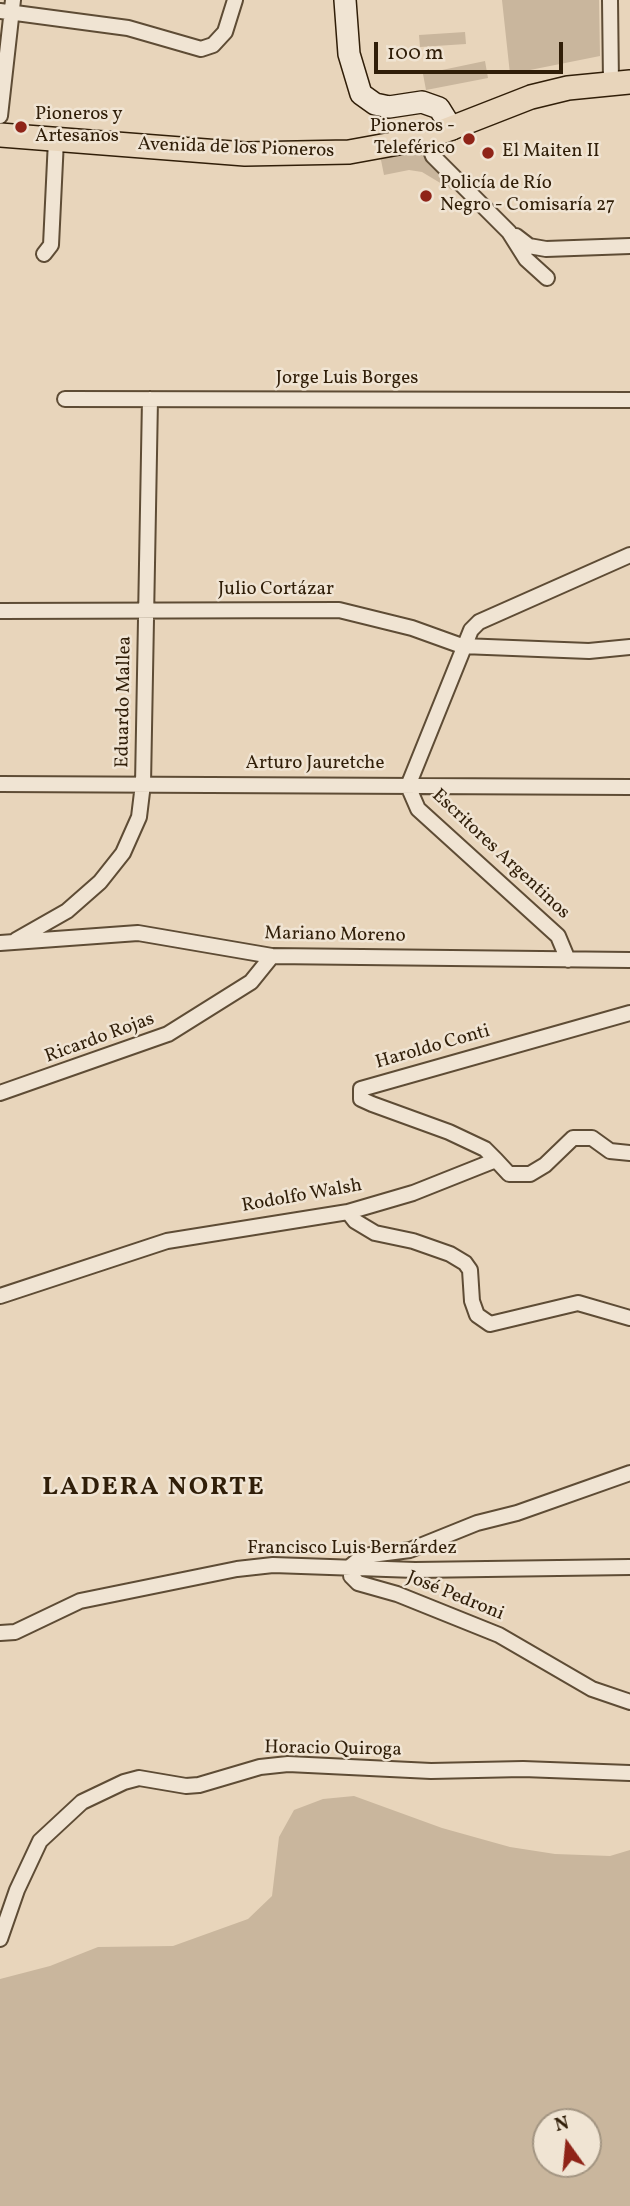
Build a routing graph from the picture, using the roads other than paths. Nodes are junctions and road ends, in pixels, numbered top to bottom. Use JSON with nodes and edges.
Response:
{"nodes":[{"id":1,"x":235,"y":0,"type":"edge"},
{"id":2,"x":345,"y":0,"type":"edge"},
{"id":3,"x":610,"y":0,"type":"edge"},
{"id":4,"x":8,"y":8,"type":"edge"},
{"id":5,"x":620,"y":82,"type":"edge"},
{"id":6,"x":0,"y":116,"type":"edge"},
{"id":7,"x":452,"y":129,"type":"junction"},
{"id":8,"x":0,"y":135,"type":"edge"},
{"id":9,"x":426,"y":138,"type":"junction"},
{"id":10,"x":55,"y":140,"type":"junction"},
{"id":11,"x":509,"y":232,"type":"junction"},
{"id":12,"x":630,"y":246,"type":"edge"},
{"id":13,"x":44,"y":254,"type":"dead end"},
{"id":14,"x":547,"y":278,"type":"dead end"},
{"id":15,"x":65,"y":399,"type":"dead end"},
{"id":16,"x":150,"y":399,"type":"junction"},
{"id":17,"x":630,"y":400,"type":"edge"},
{"id":18,"x":630,"y":555,"type":"edge"},
{"id":19,"x":0,"y":611,"type":"edge"},
{"id":20,"x":146,"y":611,"type":"junction"},
{"id":21,"x":462,"y":646,"type":"junction"},
{"id":22,"x":630,"y":647,"type":"edge"},
{"id":23,"x":0,"y":784,"type":"edge"},
{"id":24,"x":144,"y":784,"type":"junction"},
{"id":25,"x":408,"y":786,"type":"junction"},
{"id":26,"x":630,"y":787,"type":"edge"},
{"id":27,"x":4,"y":943,"type":"edge"},
{"id":28,"x":272,"y":956,"type":"junction"},
{"id":29,"x":568,"y":960,"type":"junction"},
{"id":30,"x":630,"y":960,"type":"edge"},
{"id":31,"x":630,"y":1013,"type":"edge"},
{"id":32,"x":0,"y":1093,"type":"edge"},
{"id":33,"x":630,"y":1153,"type":"edge"},
{"id":34,"x":496,"y":1160,"type":"junction"},
{"id":35,"x":348,"y":1212,"type":"junction"},
{"id":36,"x":0,"y":1296,"type":"edge"},
{"id":37,"x":630,"y":1318,"type":"edge"},
{"id":38,"x":630,"y":1473,"type":"edge"},
{"id":39,"x":351,"y":1566,"type":"junction"},
{"id":40,"x":630,"y":1567,"type":"edge"},
{"id":41,"x":0,"y":1633,"type":"edge"},
{"id":42,"x":630,"y":1702,"type":"edge"},
{"id":43,"x":630,"y":1773,"type":"edge"},
{"id":44,"x":0,"y":1939,"type":"edge"}],
"edges":[{"from":1,"to":4,"type":"street"},
{"from":2,"to":7,"type":"main road"},
{"from":3,"to":5,"type":"street"},
{"from":4,"to":6,"type":"street"},
{"from":5,"to":7,"type":"main road","name":"Avenida de los Pioneros"},
{"from":7,"to":9,"type":"main road","name":"Avenida de los Pioneros"},
{"from":8,"to":10,"type":"main road","name":"Avenida de los Pioneros"},
{"from":9,"to":10,"type":"main road","name":"Avenida de los Pioneros"},
{"from":9,"to":11,"type":"street"},
{"from":10,"to":13,"type":"street"},
{"from":11,"to":12,"type":"street"},
{"from":11,"to":14,"type":"street"},
{"from":15,"to":16,"type":"street","name":"Jorge Luis Borges"},
{"from":16,"to":17,"type":"street","name":"Jorge Luis Borges"},
{"from":16,"to":20,"type":"street","name":"Eduardo Mallea"},
{"from":18,"to":21,"type":"street","name":"Escritores Argentinos"},
{"from":19,"to":20,"type":"street","name":"Julio Cortázar"},
{"from":20,"to":21,"type":"street","name":"Julio Cortázar"},
{"from":20,"to":24,"type":"street","name":"Eduardo Mallea"},
{"from":21,"to":22,"type":"street","name":"Julio Cortázar"},
{"from":21,"to":25,"type":"street","name":"Escritores Argentinos"},
{"from":23,"to":24,"type":"street","name":"Arturo Jauretche"},
{"from":24,"to":25,"type":"street","name":"Arturo Jauretche"},
{"from":24,"to":27,"type":"street","name":"Eduardo Mallea"},
{"from":25,"to":26,"type":"street","name":"Arturo Jauretche"},
{"from":25,"to":29,"type":"street","name":"Escritores Argentinos"},
{"from":27,"to":28,"type":"street","name":"Mariano Moreno"},
{"from":28,"to":29,"type":"street","name":"Mariano Moreno"},
{"from":28,"to":32,"type":"street","name":"Ricardo Rojas"},
{"from":29,"to":30,"type":"street","name":"Mariano Moreno"},
{"from":31,"to":34,"type":"street","name":"Haroldo Conti"},
{"from":33,"to":34,"type":"street"},
{"from":34,"to":35,"type":"street","name":"Rodolfo Walsh"},
{"from":35,"to":36,"type":"street","name":"Rodolfo Walsh"},
{"from":35,"to":37,"type":"street"},
{"from":38,"to":39,"type":"street","name":"José Pedroni"},
{"from":39,"to":40,"type":"street","name":"Francisco Luis Bernárdez"},
{"from":39,"to":41,"type":"street","name":"Francisco Luis Bernárdez"},
{"from":39,"to":42,"type":"street","name":"José Pedroni"},
{"from":43,"to":44,"type":"street","name":"Horacio Quiroga"}]}
